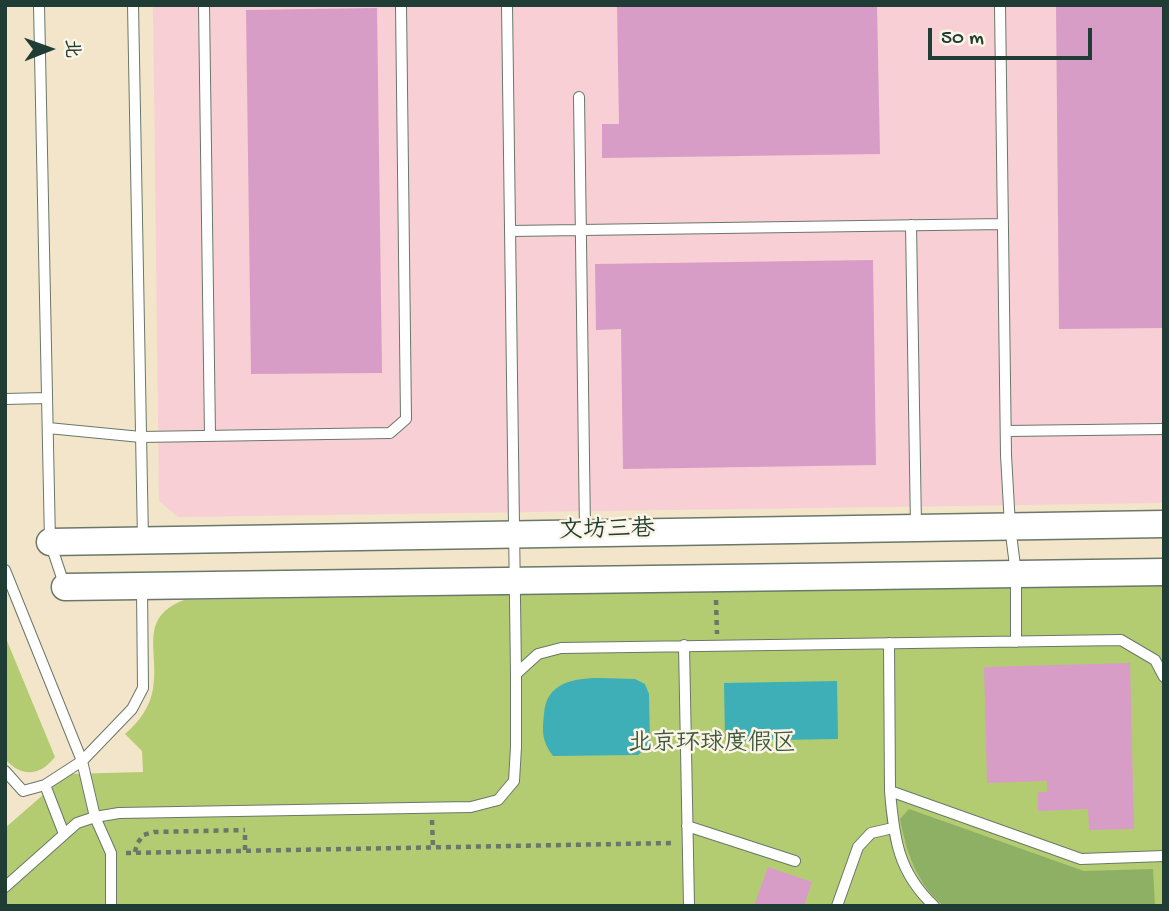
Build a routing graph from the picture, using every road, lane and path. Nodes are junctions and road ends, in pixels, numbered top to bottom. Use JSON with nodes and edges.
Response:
{"nodes":[{"id":1,"x":39,"y":5,"type":"edge"},
{"id":2,"x":133,"y":5,"type":"edge"},
{"id":3,"x":204,"y":5,"type":"edge"},
{"id":4,"x":401,"y":5,"type":"edge"},
{"id":5,"x":507,"y":5,"type":"edge"},
{"id":6,"x":1000,"y":5,"type":"edge"},
{"id":7,"x":579,"y":96,"type":"dead end"},
{"id":8,"x":1003,"y":224,"type":"junction"},
{"id":9,"x":911,"y":225,"type":"junction"},
{"id":10,"x":580,"y":230,"type":"junction"},
{"id":11,"x":510,"y":231,"type":"junction"},
{"id":12,"x":47,"y":398,"type":"junction"},
{"id":13,"x":5,"y":399,"type":"edge"},
{"id":14,"x":48,"y":428,"type":"junction"},
{"id":15,"x":1164,"y":429,"type":"edge"},
{"id":16,"x":1006,"y":431,"type":"junction"},
{"id":17,"x":210,"y":436,"type":"junction"},
{"id":18,"x":141,"y":437,"type":"junction"},
{"id":19,"x":1164,"y":524,"type":"edge"},
{"id":20,"x":1010,"y":526,"type":"junction"},
{"id":21,"x":916,"y":528,"type":"junction"},
{"id":22,"x":585,"y":532,"type":"junction"},
{"id":23,"x":515,"y":533,"type":"junction"},
{"id":24,"x":143,"y":540,"type":"junction"},
{"id":25,"x":50,"y":542,"type":"junction"},
{"id":26,"x":5,"y":570,"type":"edge"},
{"id":27,"x":1164,"y":572,"type":"edge"},
{"id":28,"x":1016,"y":574,"type":"junction"},
{"id":29,"x":516,"y":582,"type":"junction"},
{"id":30,"x":142,"y":586,"type":"junction"},
{"id":31,"x":65,"y":587,"type":"joint"},
{"id":32,"x":1016,"y":642,"type":"junction"},
{"id":33,"x":889,"y":643,"type":"junction"},
{"id":34,"x":684,"y":645,"type":"junction"},
{"id":35,"x":516,"y":674,"type":"junction"},
{"id":36,"x":1164,"y":677,"type":"edge"},
{"id":37,"x":82,"y":761,"type":"junction"},
{"id":38,"x":5,"y":771,"type":"edge"},
{"id":39,"x":44,"y":785,"type":"junction"},
{"id":40,"x":890,"y":792,"type":"junction"},
{"id":41,"x":432,"y":808,"type":"junction"},
{"id":42,"x":245,"y":811,"type":"junction"},
{"id":43,"x":95,"y":817,"type":"junction"},
{"id":44,"x":687,"y":827,"type":"junction"},
{"id":45,"x":893,"y":828,"type":"junction"},
{"id":46,"x":245,"y":830,"type":"junction"},
{"id":47,"x":64,"y":834,"type":"junction"},
{"id":48,"x":688,"y":843,"type":"junction"},
{"id":49,"x":433,"y":847,"type":"junction"},
{"id":50,"x":245,"y":850,"type":"junction"},
{"id":51,"x":111,"y":853,"type":"junction"},
{"id":52,"x":135,"y":853,"type":"junction"},
{"id":53,"x":1164,"y":856,"type":"edge"},
{"id":54,"x":795,"y":861,"type":"dead end"},
{"id":55,"x":5,"y":887,"type":"edge"},
{"id":56,"x":111,"y":906,"type":"edge"},
{"id":57,"x":689,"y":906,"type":"edge"},
{"id":58,"x":837,"y":906,"type":"edge"},
{"id":59,"x":934,"y":906,"type":"edge"}],
"edges":[{"from":1,"to":12,"type":"lane"},
{"from":2,"to":18,"type":"lane"},
{"from":3,"to":17,"type":"lane"},
{"from":4,"to":17,"type":"lane"},
{"from":5,"to":11,"type":"lane"},
{"from":6,"to":8,"type":"lane"},
{"from":7,"to":10,"type":"lane"},
{"from":8,"to":9,"type":"lane"},
{"from":8,"to":16,"type":"lane"},
{"from":9,"to":10,"type":"lane"},
{"from":9,"to":21,"type":"lane"},
{"from":10,"to":11,"type":"lane"},
{"from":10,"to":22,"type":"lane"},
{"from":11,"to":23,"type":"lane"},
{"from":12,"to":13,"type":"lane"},
{"from":12,"to":14,"type":"lane"},
{"from":14,"to":18,"type":"lane"},
{"from":14,"to":25,"type":"lane"},
{"from":15,"to":16,"type":"lane"},
{"from":16,"to":20,"type":"lane"},
{"from":17,"to":18,"type":"lane"},
{"from":18,"to":24,"type":"lane"},
{"from":19,"to":20,"type":"main road","name":"文坊三巷"},
{"from":20,"to":21,"type":"main road","name":"文坊三巷"},
{"from":20,"to":28,"type":"lane"},
{"from":21,"to":22,"type":"main road","name":"文坊三巷"},
{"from":22,"to":23,"type":"main road","name":"文坊三巷"},
{"from":23,"to":24,"type":"main road","name":"文坊三巷"},
{"from":23,"to":29,"type":"lane"},
{"from":24,"to":25,"type":"main road","name":"文坊三巷"},
{"from":25,"to":31,"type":"lane"},
{"from":26,"to":37,"type":"lane"},
{"from":27,"to":28,"type":"main road","name":"文坊三巷"},
{"from":28,"to":29,"type":"main road","name":"文坊三巷"},
{"from":28,"to":32,"type":"lane"},
{"from":29,"to":30,"type":"main road","name":"文坊三巷"},
{"from":29,"to":35,"type":"lane"},
{"from":30,"to":31,"type":"main road","name":"文坊三巷"},
{"from":30,"to":37,"type":"lane"},
{"from":32,"to":33,"type":"lane"},
{"from":32,"to":36,"type":"lane"},
{"from":33,"to":34,"type":"lane"},
{"from":33,"to":40,"type":"lane"},
{"from":34,"to":35,"type":"lane"},
{"from":34,"to":44,"type":"lane"},
{"from":35,"to":41,"type":"lane"},
{"from":37,"to":39,"type":"lane"},
{"from":37,"to":43,"type":"lane"},
{"from":38,"to":39,"type":"lane"},
{"from":39,"to":47,"type":"lane"},
{"from":40,"to":45,"type":"lane"},
{"from":40,"to":53,"type":"lane"},
{"from":41,"to":42,"type":"lane"},
{"from":41,"to":49,"type":"path"},
{"from":42,"to":43,"type":"lane"},
{"from":42,"to":46,"type":"path"},
{"from":43,"to":47,"type":"lane"},
{"from":43,"to":51,"type":"lane"},
{"from":44,"to":48,"type":"lane"},
{"from":44,"to":54,"type":"lane"},
{"from":45,"to":58,"type":"lane"},
{"from":45,"to":59,"type":"lane"},
{"from":46,"to":50,"type":"path"},
{"from":46,"to":52,"type":"path"},
{"from":47,"to":55,"type":"lane"},
{"from":48,"to":49,"type":"path"},
{"from":48,"to":57,"type":"lane"},
{"from":49,"to":50,"type":"path"},
{"from":50,"to":52,"type":"path"},
{"from":51,"to":52,"type":"path"},
{"from":51,"to":56,"type":"lane"}]}
